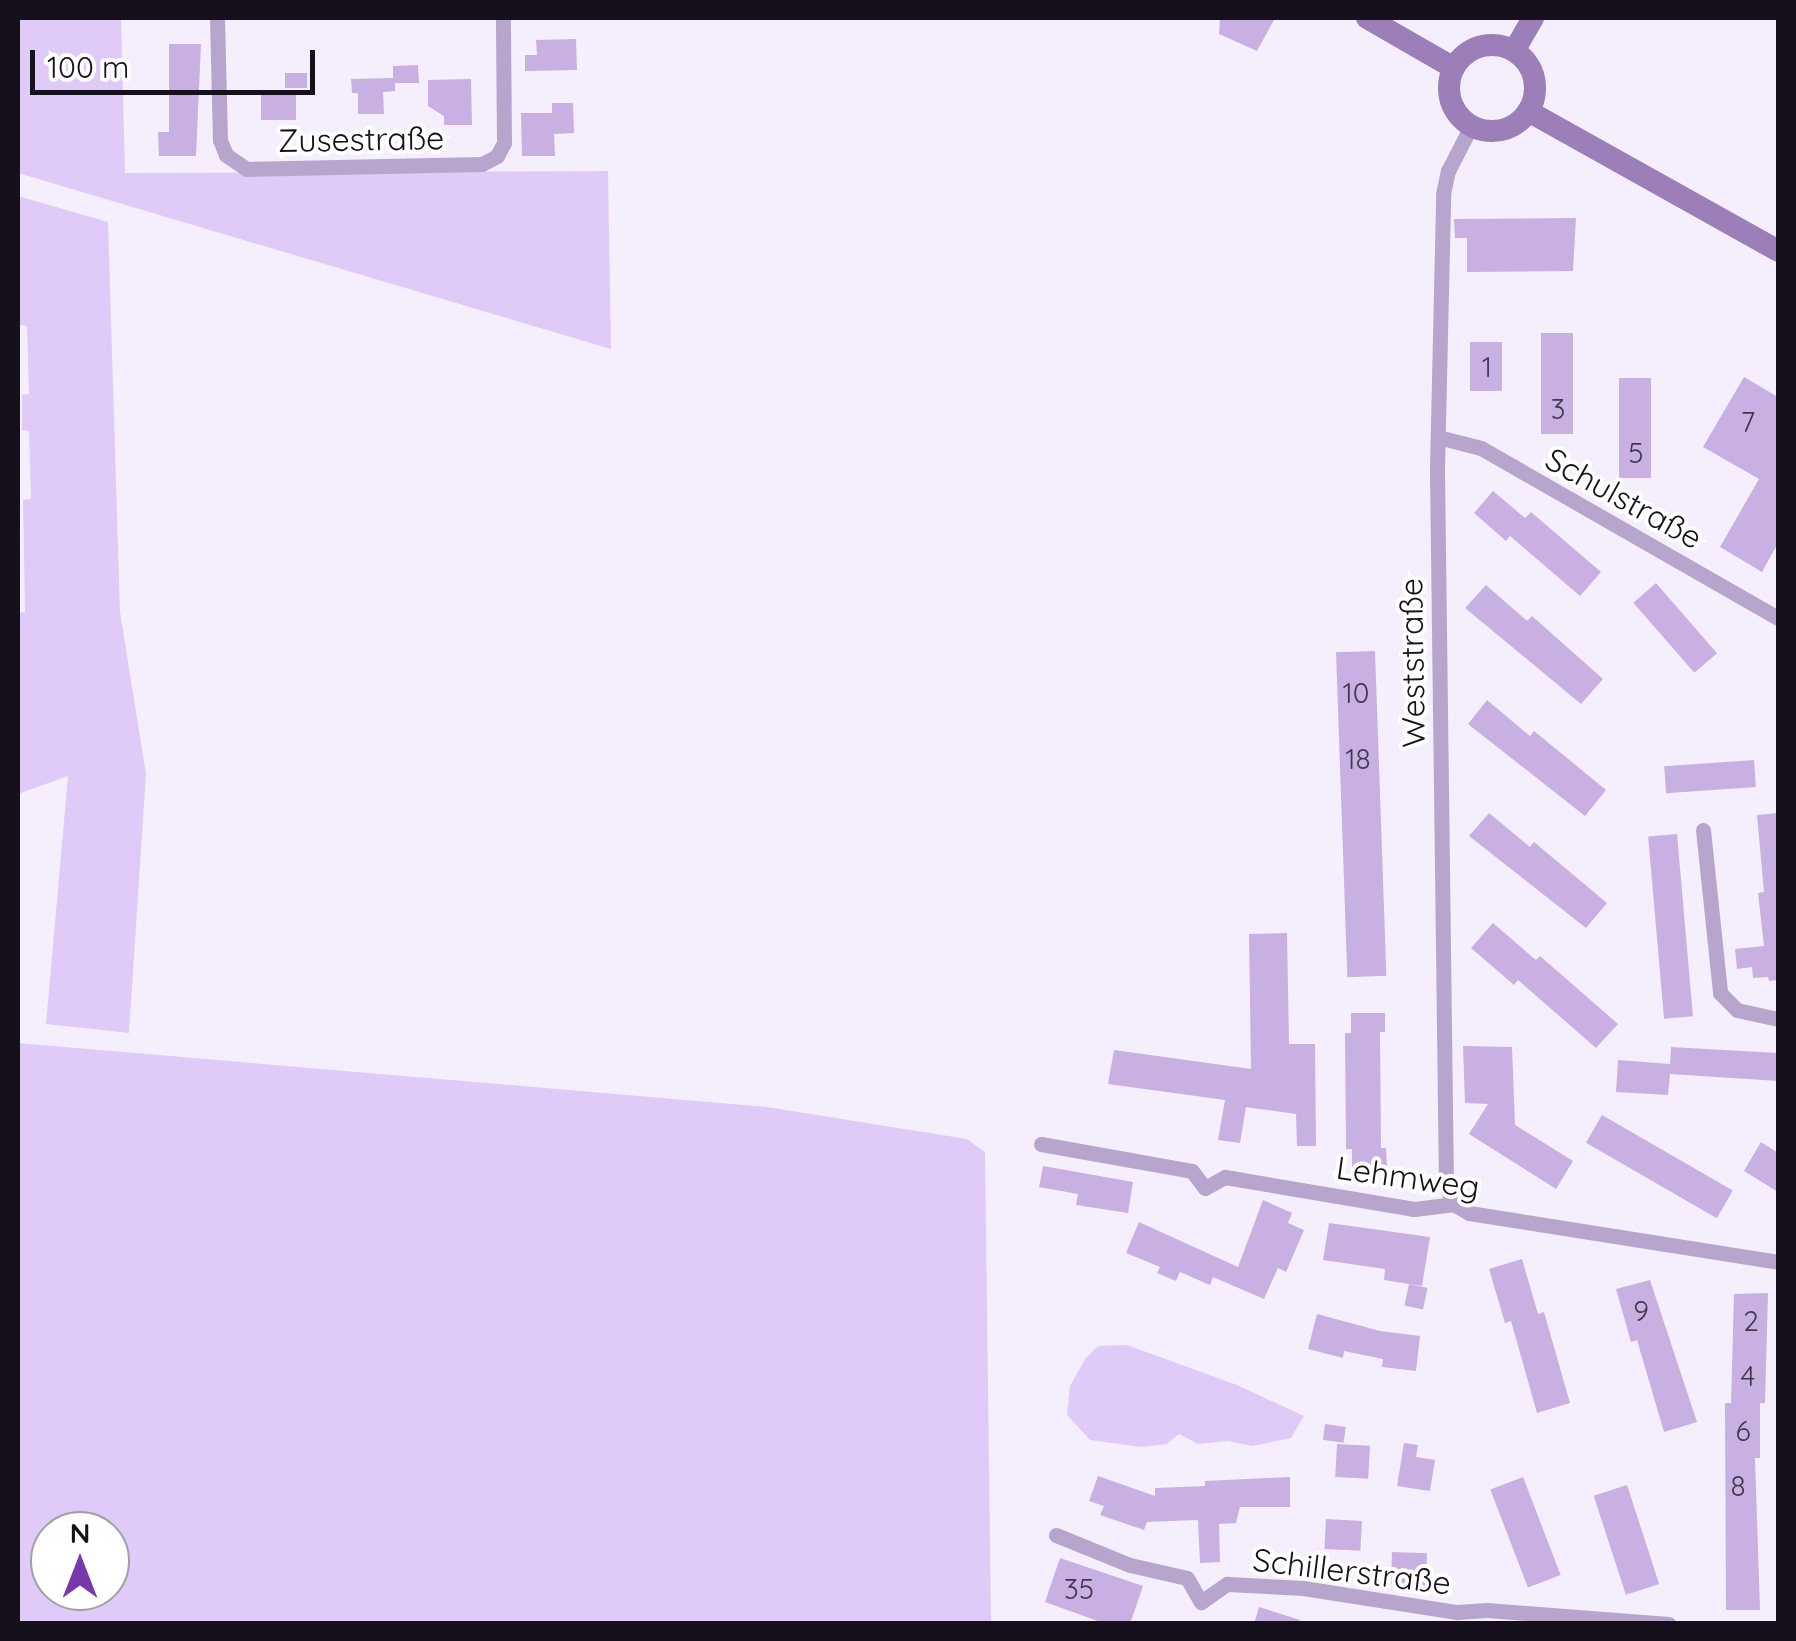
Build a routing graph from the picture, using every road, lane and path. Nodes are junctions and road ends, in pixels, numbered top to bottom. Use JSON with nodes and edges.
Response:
{"nodes":[{"id":1,"x":216,"y":18,"type":"edge"},
{"id":2,"x":503,"y":18,"type":"edge"},
{"id":3,"x":1367,"y":18,"type":"edge"},
{"id":4,"x":1533,"y":18,"type":"edge"},
{"id":5,"x":1514,"y":51,"type":"junction"},
{"id":6,"x":1454,"y":68,"type":"junction"},
{"id":7,"x":1528,"y":111,"type":"junction"},
{"id":8,"x":1472,"y":126,"type":"junction"},
{"id":9,"x":1778,"y":252,"type":"edge"},
{"id":10,"x":1438,"y":437,"type":"junction"},
{"id":11,"x":1778,"y":618,"type":"edge"},
{"id":12,"x":1703,"y":830,"type":"dead end"},
{"id":13,"x":1778,"y":1019,"type":"edge"},
{"id":14,"x":1041,"y":1144,"type":"dead end"},
{"id":15,"x":1453,"y":1204,"type":"junction"},
{"id":16,"x":1778,"y":1262,"type":"edge"},
{"id":17,"x":1056,"y":1535,"type":"dead end"},
{"id":18,"x":1454,"y":1618,"type":"edge"},
{"id":19,"x":1668,"y":1624,"type":"edge"}],
"edges":[{"from":1,"to":2,"type":"street","name":"Zusestraße"},
{"from":3,"to":6,"type":"street"},
{"from":4,"to":5,"type":"street"},
{"from":5,"to":6,"type":"street"},
{"from":5,"to":7,"type":"street"},
{"from":6,"to":8,"type":"street"},
{"from":7,"to":8,"type":"street"},
{"from":7,"to":9,"type":"street"},
{"from":8,"to":10,"type":"street","name":"Weststraße"},
{"from":10,"to":11,"type":"street","name":"Schulstraße"},
{"from":10,"to":15,"type":"street","name":"Weststraße"},
{"from":12,"to":13,"type":"street"},
{"from":14,"to":15,"type":"street","name":"Lehmweg"},
{"from":15,"to":16,"type":"street","name":"Lehmweg"},
{"from":17,"to":18,"type":"street","name":"Schillerstraße"},
{"from":18,"to":19,"type":"street","name":"Schillerstraße"}]}
